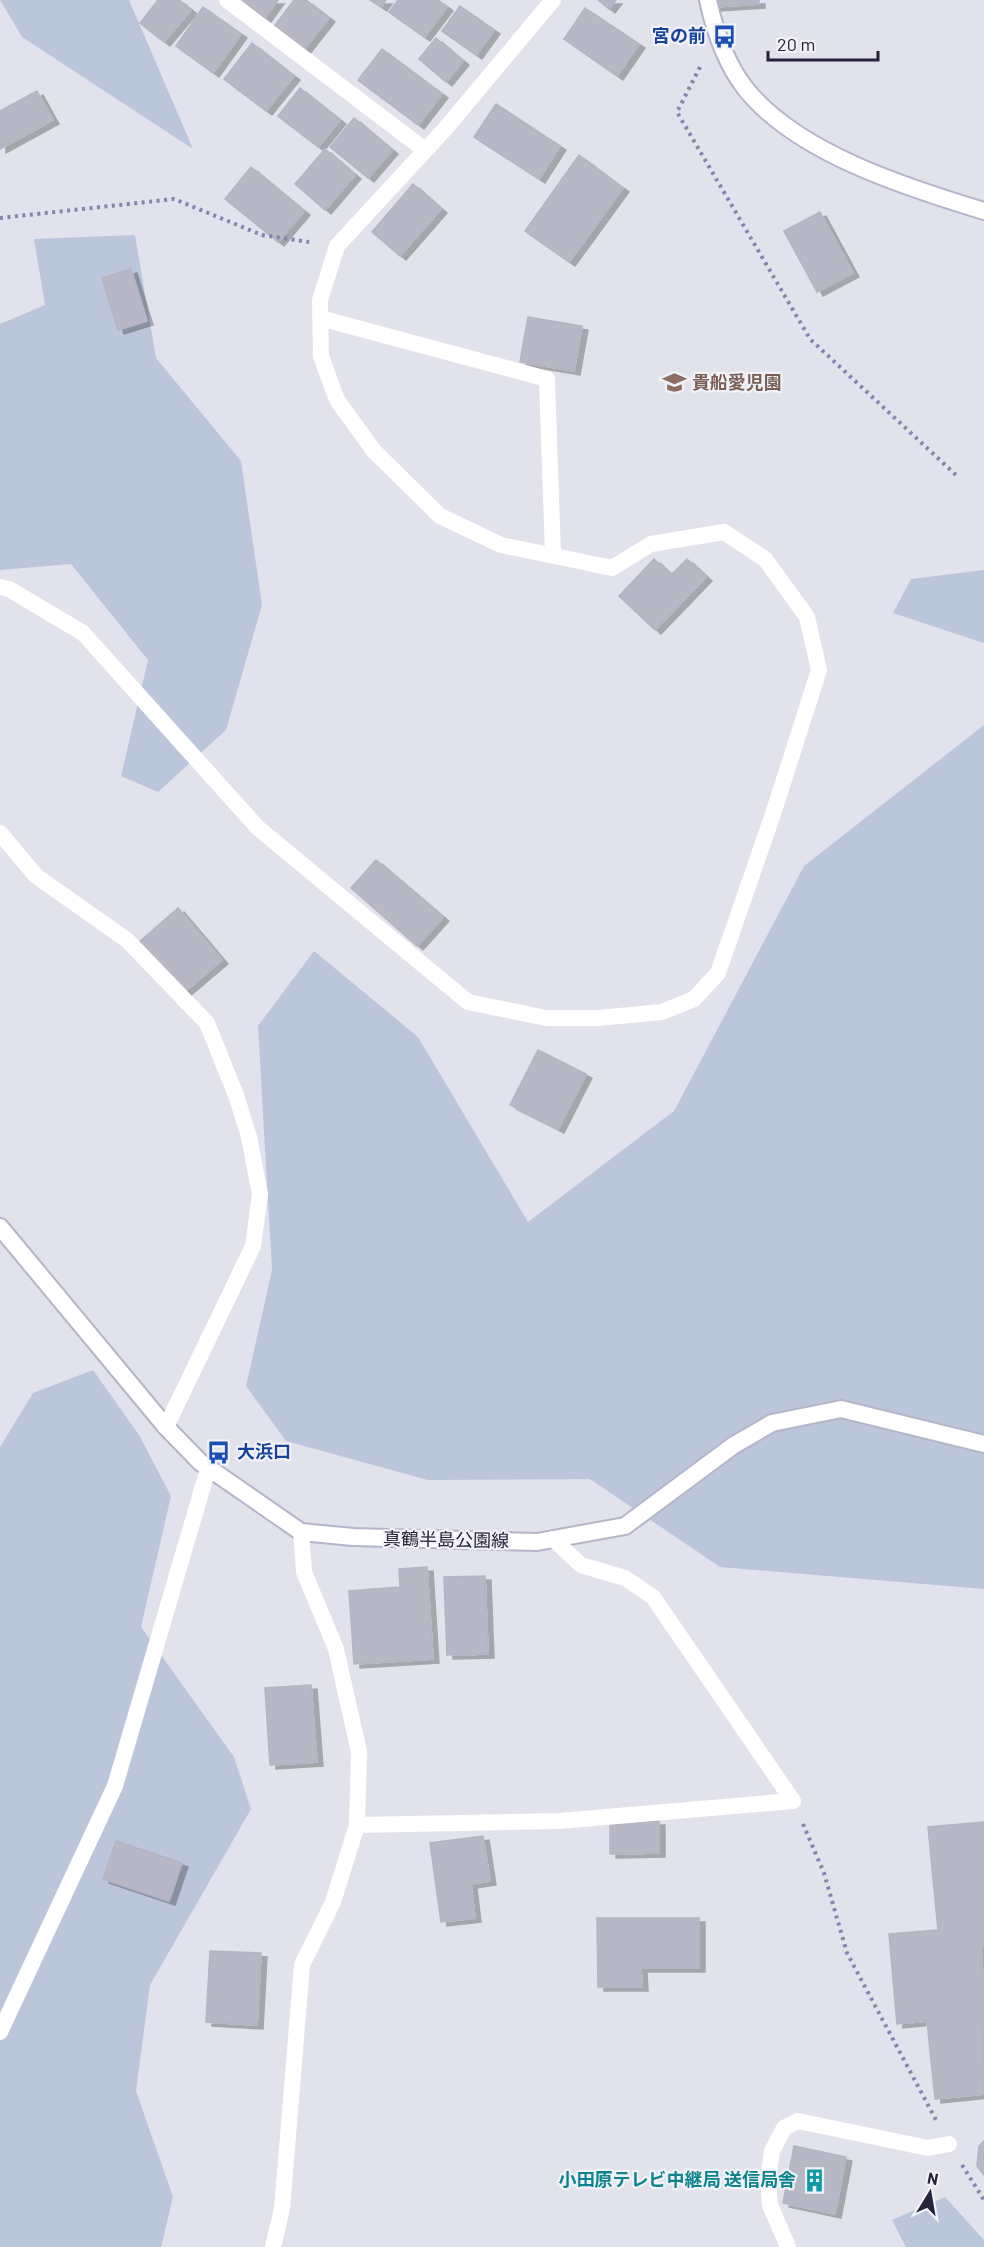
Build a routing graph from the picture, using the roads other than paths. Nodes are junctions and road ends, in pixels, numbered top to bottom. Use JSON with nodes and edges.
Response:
{"nodes":[{"id":1,"x":227,"y":0,"type":"edge"},
{"id":2,"x":553,"y":0,"type":"edge"},
{"id":3,"x":708,"y":0,"type":"edge"},
{"id":4,"x":425,"y":150,"type":"junction"},
{"id":5,"x":984,"y":211,"type":"edge"},
{"id":6,"x":320,"y":318,"type":"junction"},
{"id":7,"x":553,"y":556,"type":"junction"},
{"id":8,"x":0,"y":587,"type":"edge"},
{"id":9,"x":0,"y":832,"type":"edge"},
{"id":10,"x":0,"y":1227,"type":"edge"},
{"id":11,"x":166,"y":1427,"type":"junction"},
{"id":12,"x":984,"y":1444,"type":"edge"},
{"id":13,"x":208,"y":1469,"type":"junction"},
{"id":14,"x":301,"y":1532,"type":"junction"},
{"id":15,"x":553,"y":1539,"type":"junction"},
{"id":16,"x":357,"y":1825,"type":"junction"},
{"id":17,"x":0,"y":2032,"type":"edge"},
{"id":18,"x":949,"y":2144,"type":"road end"},
{"id":19,"x":273,"y":2247,"type":"edge"},
{"id":20,"x":788,"y":2247,"type":"edge"}],
"edges":[{"from":1,"to":4,"type":"street"},
{"from":2,"to":4,"type":"street"},
{"from":3,"to":5,"type":"street"},
{"from":4,"to":6,"type":"street"},
{"from":6,"to":7,"type":"street"},
{"from":6,"to":7,"type":"street"},
{"from":7,"to":8,"type":"street"},
{"from":9,"to":11,"type":"street"},
{"from":10,"to":11,"type":"street","name":"真鶴半島公園線"},
{"from":11,"to":13,"type":"street","name":"真鶴半島公園線"},
{"from":12,"to":15,"type":"street","name":"真鶴半島公園線"},
{"from":13,"to":14,"type":"street","name":"真鶴半島公園線"},
{"from":13,"to":17,"type":"street"},
{"from":14,"to":15,"type":"street","name":"真鶴半島公園線"},
{"from":14,"to":16,"type":"street"},
{"from":15,"to":16,"type":"street"},
{"from":16,"to":19,"type":"street"},
{"from":18,"to":20,"type":"street"}]}
